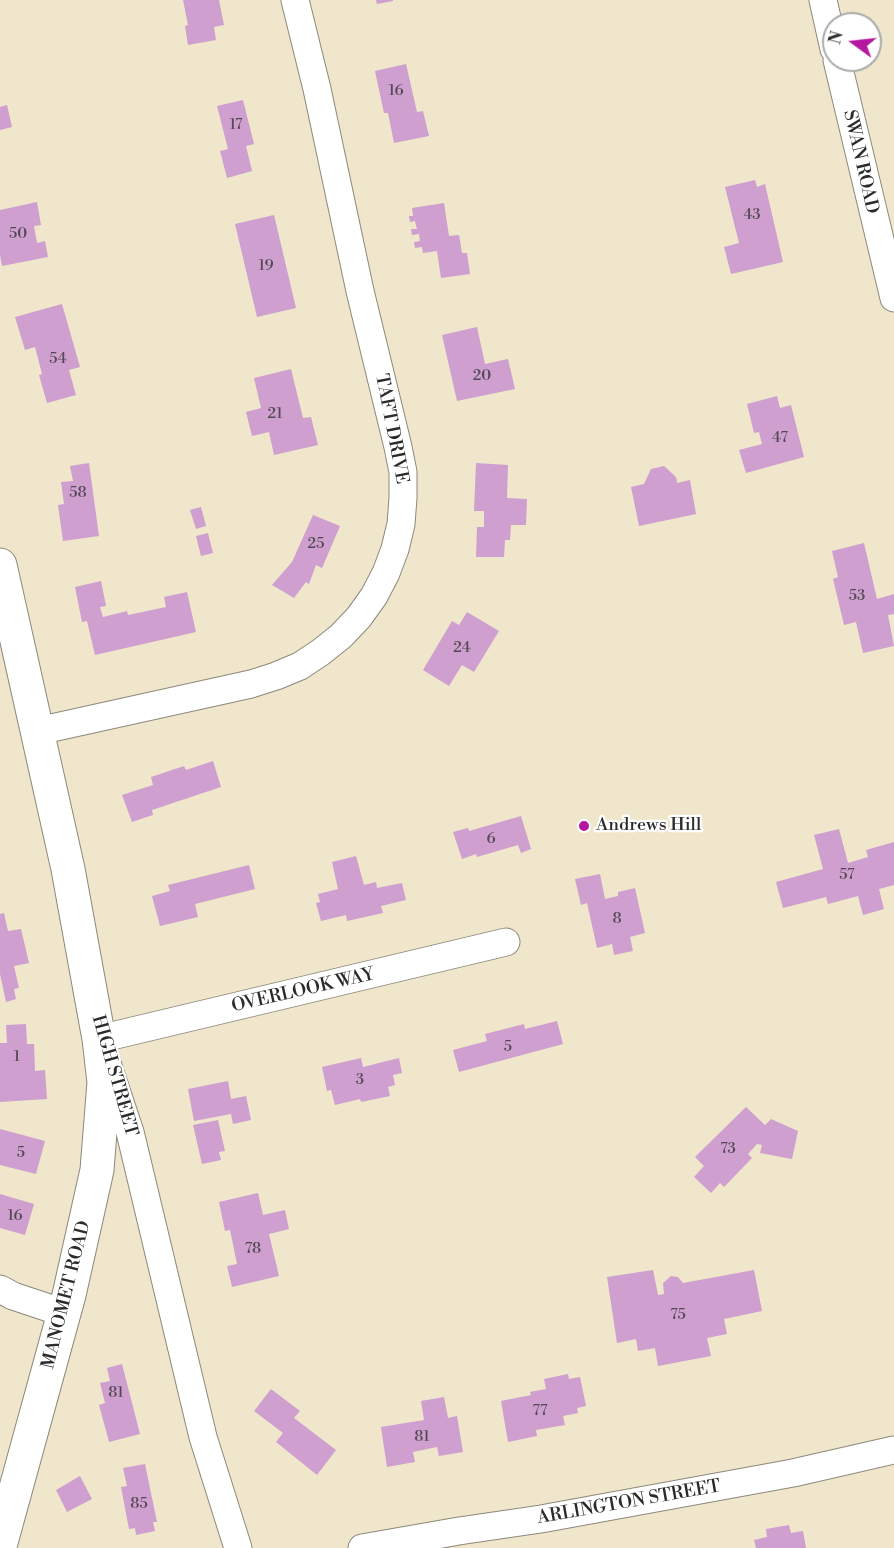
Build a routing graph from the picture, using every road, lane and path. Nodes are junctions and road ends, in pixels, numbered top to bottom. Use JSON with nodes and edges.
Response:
{"nodes":[{"id":1,"x":296,"y":0,"type":"edge"},
{"id":2,"x":840,"y":72,"type":"edge"},
{"id":3,"x":894,"y":298,"type":"edge"},
{"id":4,"x":0,"y":565,"type":"edge"},
{"id":5,"x":5,"y":608,"type":"edge"},
{"id":6,"x":38,"y":731,"type":"junction"},
{"id":7,"x":506,"y":942,"type":"dead end"},
{"id":8,"x":99,"y":1039,"type":"junction"},
{"id":9,"x":0,"y":1289,"type":"edge"},
{"id":10,"x":64,"y":1313,"type":"junction"},
{"id":11,"x":894,"y":1450,"type":"edge"},
{"id":12,"x":0,"y":1546,"type":"edge"},
{"id":13,"x":238,"y":1548,"type":"edge"},
{"id":14,"x":362,"y":1548,"type":"edge"}],
"edges":[{"from":1,"to":6,"type":"street","name":"TAFT DRIVE"},
{"from":2,"to":3,"type":"street","name":"SWAN ROAD"},
{"from":4,"to":5,"type":"main road","name":"HIGH STREET"},
{"from":5,"to":6,"type":"main road","name":"HIGH STREET"},
{"from":6,"to":8,"type":"main road","name":"HIGH STREET"},
{"from":7,"to":8,"type":"street","name":"OVERLOOK WAY"},
{"from":8,"to":10,"type":"main road","name":"MANOMET ROAD"},
{"from":8,"to":13,"type":"street","name":"HIGH STREET"},
{"from":9,"to":10,"type":"street"},
{"from":10,"to":12,"type":"main road","name":"MANOMET ROAD"},
{"from":11,"to":14,"type":"street","name":"ARLINGTON STREET"}]}
